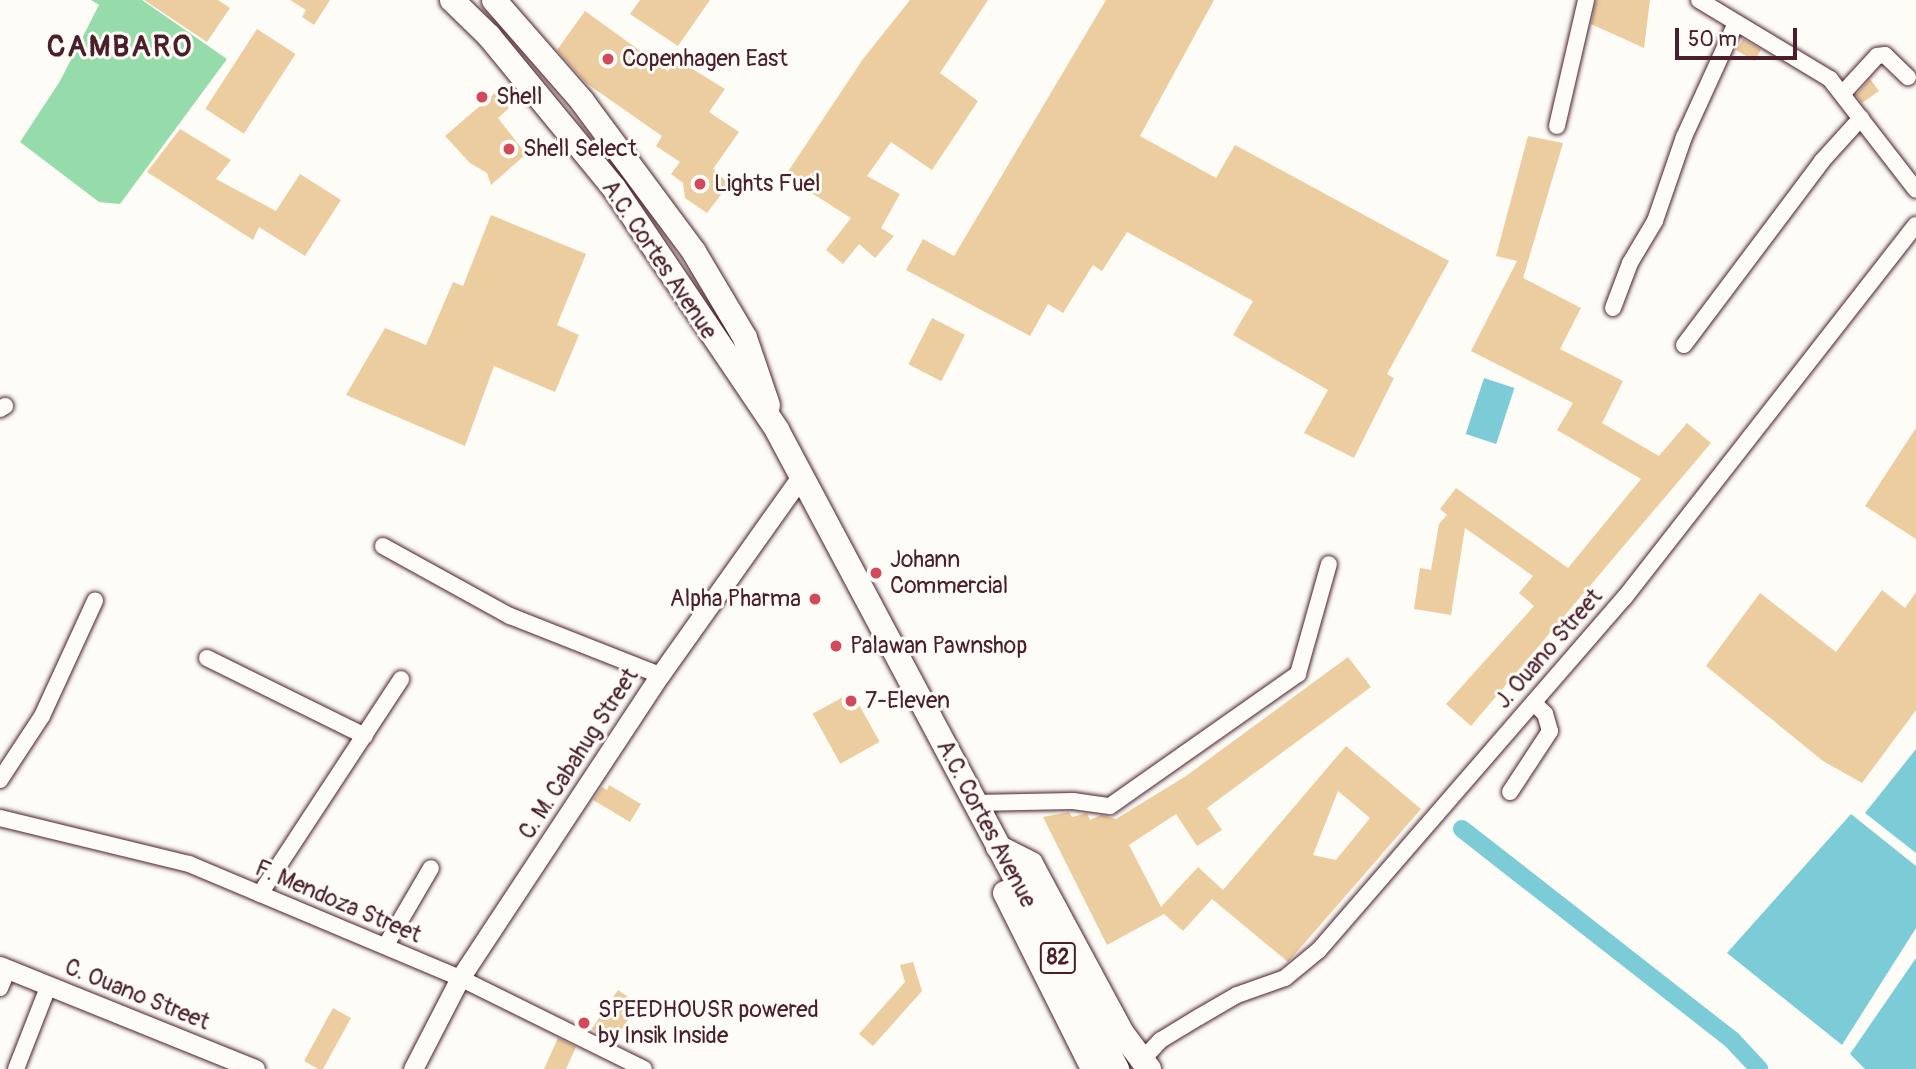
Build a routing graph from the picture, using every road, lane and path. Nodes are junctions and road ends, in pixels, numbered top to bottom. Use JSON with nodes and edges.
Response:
{"nodes":[{"id":1,"x":452,"y":0,"type":"edge"},
{"id":2,"x":494,"y":0,"type":"edge"},
{"id":3,"x":1586,"y":0,"type":"edge"},
{"id":4,"x":1699,"y":0,"type":"edge"},
{"id":5,"x":1736,"y":23,"type":"junction"},
{"id":6,"x":1908,"y":77,"type":"dead end"},
{"id":7,"x":1844,"y":92,"type":"junction"},
{"id":8,"x":1861,"y":118,"type":"junction"},
{"id":9,"x":1557,"y":126,"type":"dead end"},
{"id":10,"x":1916,"y":190,"type":"edge"},
{"id":11,"x":1916,"y":225,"type":"edge"},
{"id":12,"x":1613,"y":308,"type":"dead end"},
{"id":13,"x":1684,"y":345,"type":"dead end"},
{"id":14,"x":777,"y":430,"type":"junction"},
{"id":15,"x":802,"y":475,"type":"junction"},
{"id":16,"x":831,"y":528,"type":"junction"},
{"id":17,"x":383,"y":546,"type":"dead end"},
{"id":18,"x":1329,"y":564,"type":"dead end"},
{"id":19,"x":95,"y":601,"type":"dead end"},
{"id":20,"x":208,"y":658,"type":"dead end"},
{"id":21,"x":660,"y":675,"type":"junction"},
{"id":22,"x":401,"y":679,"type":"dead end"},
{"id":23,"x":1534,"y":703,"type":"junction"},
{"id":24,"x":365,"y":736,"type":"junction"},
{"id":25,"x":0,"y":780,"type":"edge"},
{"id":26,"x":1510,"y":792,"type":"dead end"},
{"id":27,"x":974,"y":803,"type":"junction"},
{"id":28,"x":0,"y":818,"type":"edge"},
{"id":29,"x":998,"y":847,"type":"junction"},
{"id":30,"x":431,"y":869,"type":"dead end"},
{"id":31,"x":260,"y":894,"type":"junction"},
{"id":32,"x":386,"y":945,"type":"junction"},
{"id":33,"x":4,"y":968,"type":"edge"},
{"id":34,"x":460,"y":978,"type":"junction"},
{"id":35,"x":49,"y":985,"type":"junction"},
{"id":36,"x":0,"y":988,"type":"edge"},
{"id":37,"x":1146,"y":1064,"type":"edge"},
{"id":38,"x":16,"y":1069,"type":"edge"},
{"id":39,"x":255,"y":1069,"type":"edge"},
{"id":40,"x":413,"y":1069,"type":"edge"},
{"id":41,"x":644,"y":1069,"type":"edge"},
{"id":42,"x":1098,"y":1069,"type":"edge"}],
"edges":[{"from":1,"to":14,"type":"main road","name":"A.C. Cortes Avenue","number":"82"},
{"from":2,"to":14,"type":"main road","name":"A.C. Cortes Avenue","number":"82"},
{"from":3,"to":9,"type":"street"},
{"from":4,"to":5,"type":"street"},
{"from":5,"to":7,"type":"street"},
{"from":5,"to":12,"type":"street"},
{"from":6,"to":7,"type":"street"},
{"from":7,"to":8,"type":"street"},
{"from":8,"to":10,"type":"street"},
{"from":8,"to":13,"type":"street"},
{"from":11,"to":23,"type":"street","name":"J. Ouano Street"},
{"from":14,"to":15,"type":"main road","name":"A.C. Cortes Avenue","number":"82"},
{"from":15,"to":16,"type":"main road","name":"A.C. Cortes Avenue","number":"82"},
{"from":15,"to":21,"type":"street","name":"C. M. Cabahug Street"},
{"from":16,"to":27,"type":"main road","name":"A.C. Cortes Avenue","number":"82"},
{"from":16,"to":42,"type":"main road"},
{"from":17,"to":21,"type":"street"},
{"from":18,"to":27,"type":"street"},
{"from":19,"to":25,"type":"street"},
{"from":20,"to":24,"type":"street"},
{"from":21,"to":34,"type":"street","name":"C. M. Cabahug Street"},
{"from":22,"to":24,"type":"street"},
{"from":23,"to":26,"type":"street"},
{"from":23,"to":37,"type":"street","name":"J. Ouano Street"},
{"from":24,"to":31,"type":"street"},
{"from":27,"to":29,"type":"main road","name":"A.C. Cortes Avenue","number":"82"},
{"from":28,"to":31,"type":"street","name":"F. Mendoza Street"},
{"from":29,"to":37,"type":"main road"},
{"from":29,"to":42,"type":"main road","name":"A.C. Cortes Avenue","number":"82"},
{"from":30,"to":32,"type":"street"},
{"from":31,"to":32,"type":"street","name":"F. Mendoza Street"},
{"from":32,"to":34,"type":"street","name":"F. Mendoza Street"},
{"from":33,"to":35,"type":"street","name":"C. Ouano Street"},
{"from":33,"to":36,"type":"street"},
{"from":34,"to":40,"type":"street","name":"C. M. Cabahug Street"},
{"from":34,"to":41,"type":"street","name":"F. Mendoza Street"},
{"from":35,"to":38,"type":"street"},
{"from":35,"to":39,"type":"street","name":"C. Ouano Street"}]}
